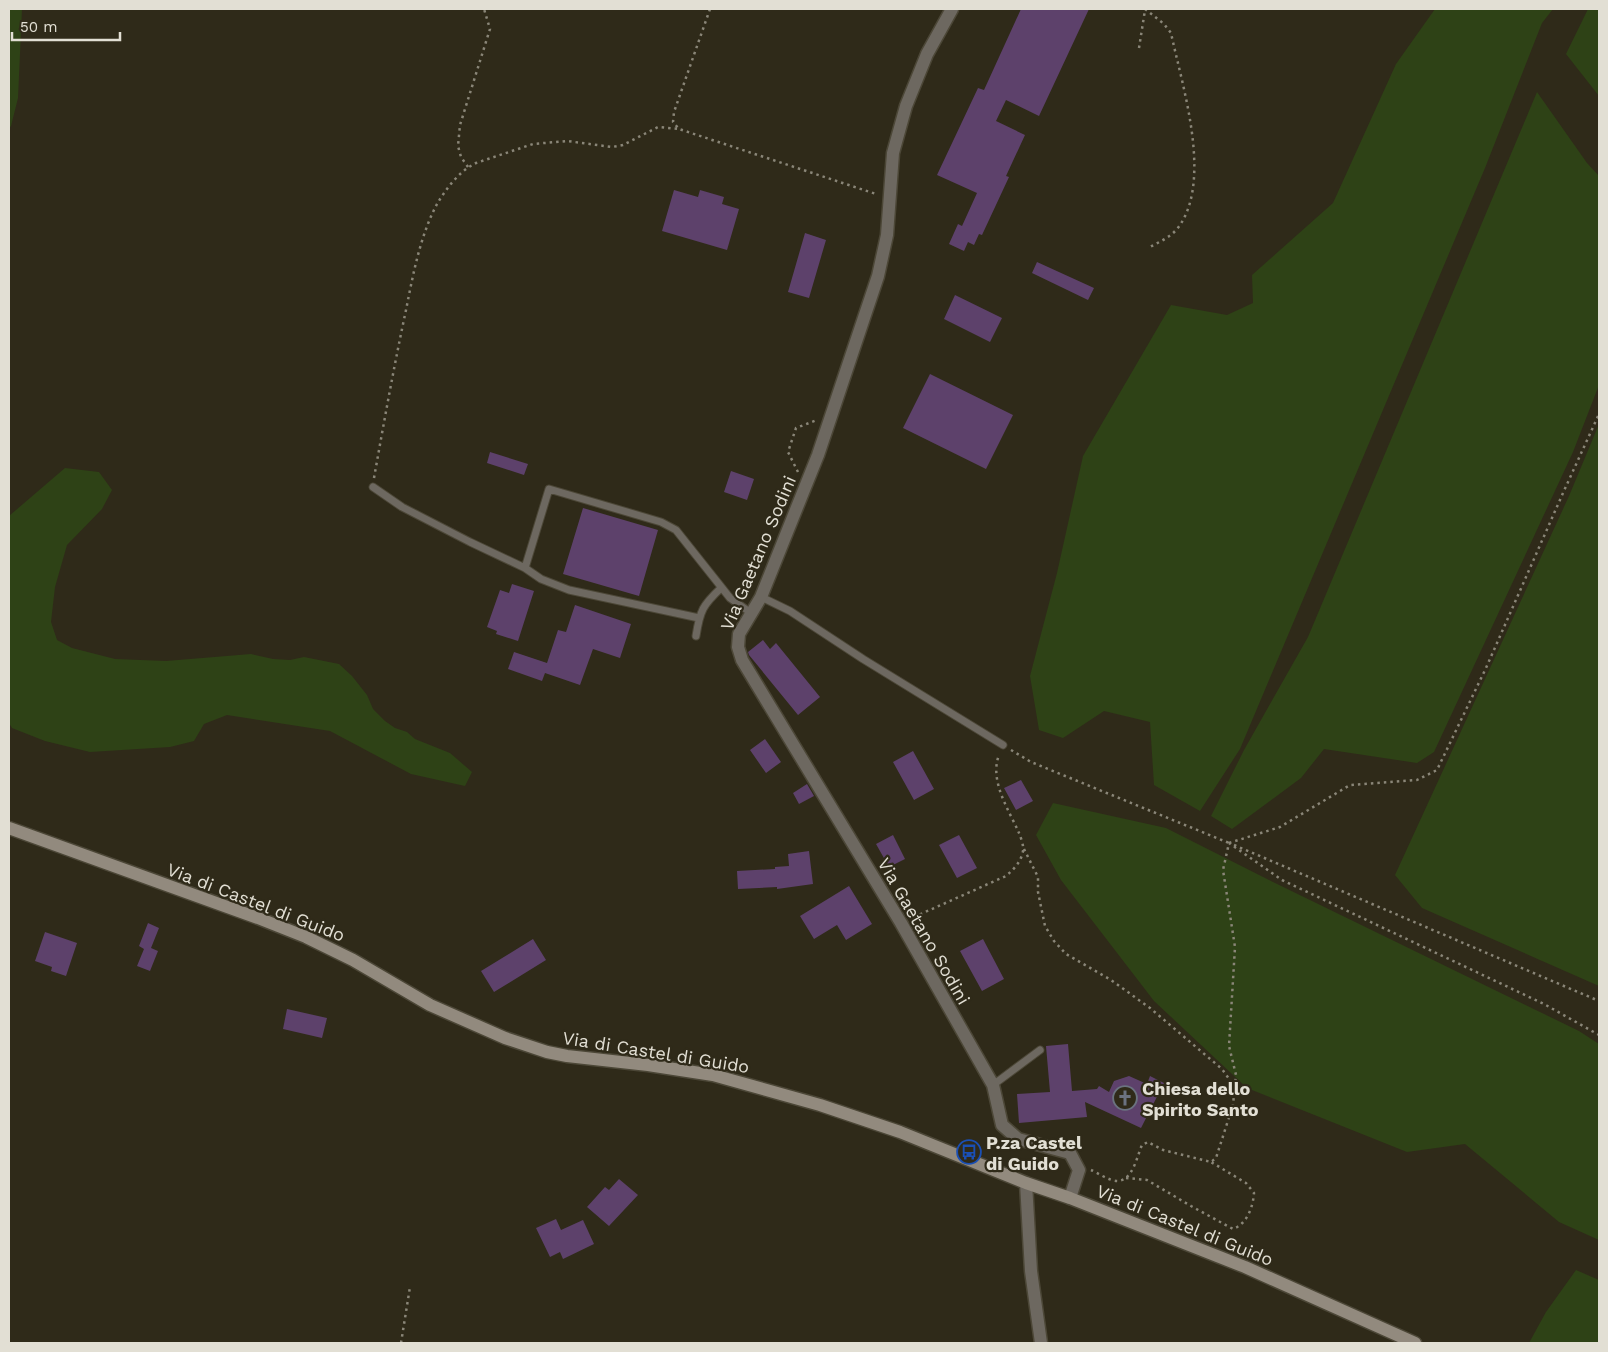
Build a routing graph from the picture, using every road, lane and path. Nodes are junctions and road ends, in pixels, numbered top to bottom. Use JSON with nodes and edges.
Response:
{"nodes":[{"id":1,"x":484,"y":9,"type":"edge"},
{"id":2,"x":710,"y":9,"type":"edge"},
{"id":3,"x":952,"y":9,"type":"edge"},
{"id":4,"x":1145,"y":9,"type":"edge"},
{"id":5,"x":1139,"y":48,"type":"dead end"},
{"id":6,"x":679,"y":129,"type":"junction"},
{"id":7,"x":468,"y":166,"type":"junction"},
{"id":8,"x":890,"y":198,"type":"junction"},
{"id":9,"x":1150,"y":247,"type":"dead end"},
{"id":10,"x":1599,"y":414,"type":"edge"},
{"id":11,"x":830,"y":418,"type":"junction"},
{"id":12,"x":373,"y":487,"type":"joint"},
{"id":13,"x":805,"y":487,"type":"junction"},
{"id":14,"x":525,"y":568,"type":"junction"},
{"id":15,"x":721,"y":588,"type":"junction"},
{"id":16,"x":760,"y":597,"type":"junction"},
{"id":17,"x":751,"y":613,"type":"junction"},
{"id":18,"x":699,"y":618,"type":"junction"},
{"id":19,"x":696,"y":636,"type":"dead end"},
{"id":20,"x":1003,"y":745,"type":"junction"},
{"id":21,"x":9,"y":828,"type":"edge"},
{"id":22,"x":1229,"y":843,"type":"junction"},
{"id":23,"x":1024,"y":850,"type":"junction"},
{"id":24,"x":901,"y":923,"type":"junction"},
{"id":25,"x":1599,"y":1000,"type":"edge"},
{"id":26,"x":1599,"y":1035,"type":"edge"},
{"id":27,"x":1040,"y":1050,"type":"dead end"},
{"id":28,"x":993,"y":1085,"type":"junction"},
{"id":29,"x":1234,"y":1088,"type":"junction"},
{"id":30,"x":1075,"y":1162,"type":"junction"},
{"id":31,"x":1212,"y":1162,"type":"junction"},
{"id":32,"x":1126,"y":1178,"type":"junction"},
{"id":33,"x":1026,"y":1183,"type":"junction"},
{"id":34,"x":1070,"y":1198,"type":"junction"},
{"id":35,"x":410,"y":1287,"type":"dead end"},
{"id":36,"x":401,"y":1343,"type":"edge"},
{"id":37,"x":1041,"y":1343,"type":"edge"},
{"id":38,"x":1414,"y":1343,"type":"edge"}],
"edges":[{"from":1,"to":7,"type":"path"},
{"from":2,"to":6,"type":"path"},
{"from":3,"to":8,"type":"street","name":"Via Gaetano Sodini"},
{"from":4,"to":5,"type":"path"},
{"from":4,"to":9,"type":"path"},
{"from":6,"to":7,"type":"path"},
{"from":6,"to":8,"type":"path"},
{"from":7,"to":12,"type":"path"},
{"from":8,"to":11,"type":"street","name":"Via Gaetano Sodini"},
{"from":10,"to":22,"type":"path"},
{"from":11,"to":13,"type":"street","name":"Via Gaetano Sodini"},
{"from":11,"to":13,"type":"path"},
{"from":12,"to":14,"type":"lane"},
{"from":13,"to":16,"type":"street","name":"Via Gaetano Sodini"},
{"from":14,"to":15,"type":"lane"},
{"from":14,"to":18,"type":"lane"},
{"from":15,"to":17,"type":"lane"},
{"from":15,"to":18,"type":"lane"},
{"from":16,"to":17,"type":"street","name":"Via Gaetano Sodini"},
{"from":16,"to":20,"type":"lane"},
{"from":17,"to":24,"type":"street","name":"Via Gaetano Sodini"},
{"from":18,"to":19,"type":"lane"},
{"from":20,"to":22,"type":"path"},
{"from":20,"to":23,"type":"path"},
{"from":21,"to":33,"type":"street","name":"Via di Castel di Guido"},
{"from":22,"to":25,"type":"path"},
{"from":22,"to":26,"type":"path"},
{"from":22,"to":29,"type":"path"},
{"from":23,"to":24,"type":"path"},
{"from":23,"to":29,"type":"path"},
{"from":24,"to":28,"type":"street","name":"Via Gaetano Sodini"},
{"from":27,"to":28,"type":"lane"},
{"from":28,"to":30,"type":"street","name":"Via Gaetano Sodini"},
{"from":29,"to":31,"type":"path"},
{"from":30,"to":32,"type":"path"},
{"from":30,"to":34,"type":"street"},
{"from":31,"to":32,"type":"path"},
{"from":31,"to":32,"type":"path"},
{"from":33,"to":34,"type":"street","name":"Via di Castel di Guido"},
{"from":33,"to":37,"type":"street"},
{"from":34,"to":38,"type":"street","name":"Via di Castel di Guido"},
{"from":35,"to":36,"type":"path"}]}
